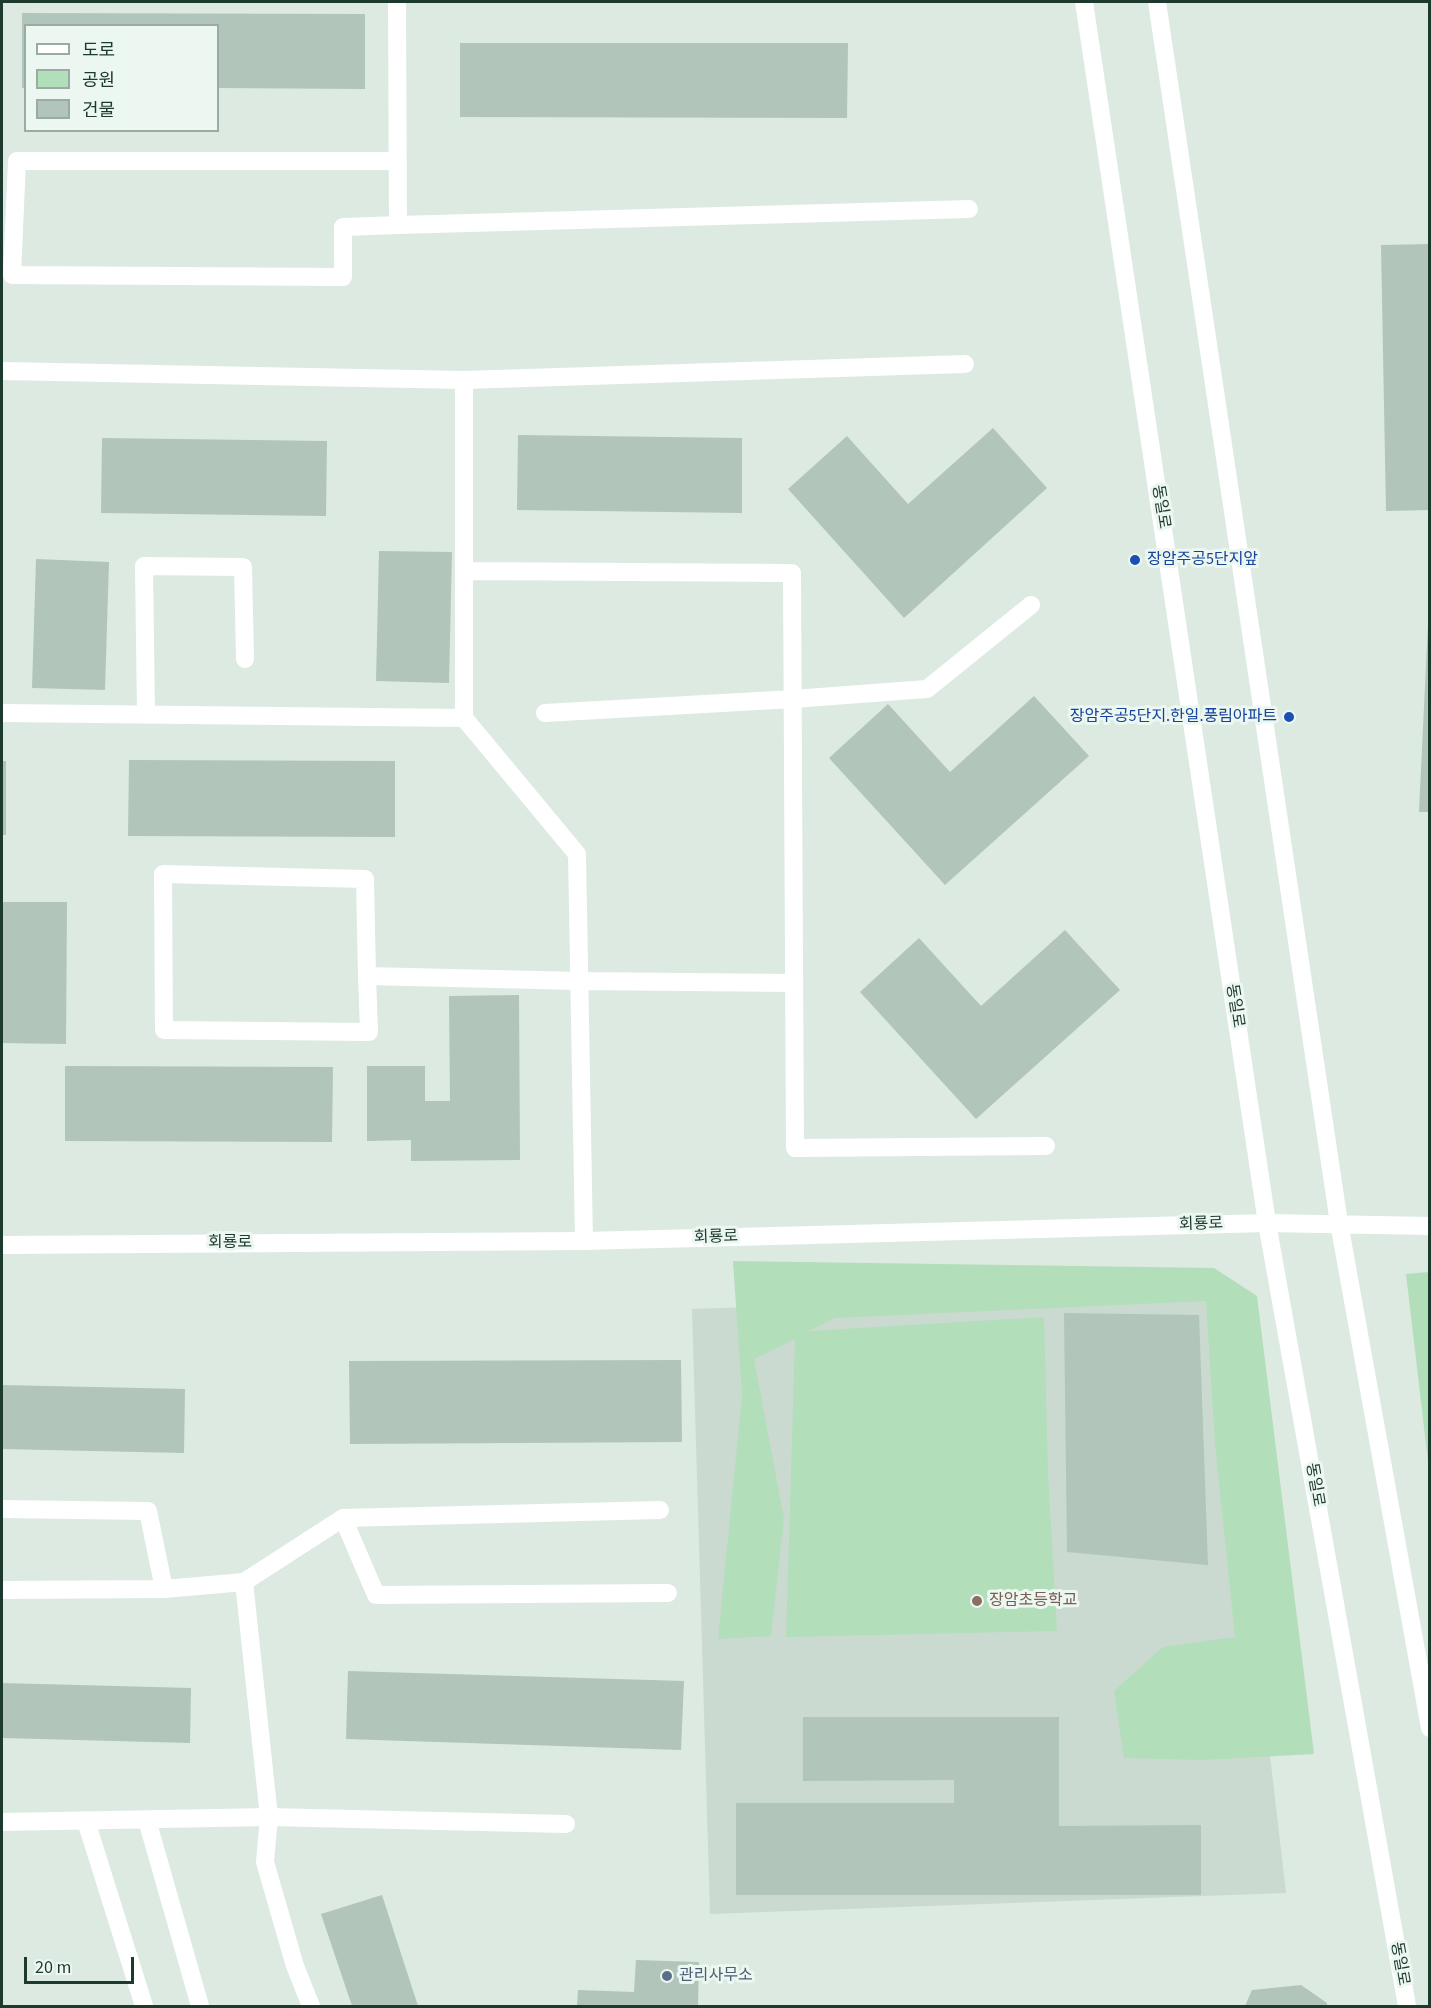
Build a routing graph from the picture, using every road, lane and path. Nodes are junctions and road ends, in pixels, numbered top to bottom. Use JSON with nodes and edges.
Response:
{"nodes":[{"id":1,"x":397,"y":2,"type":"edge"},
{"id":2,"x":1084,"y":2,"type":"edge"},
{"id":3,"x":1157,"y":2,"type":"edge"},
{"id":4,"x":398,"y":161,"type":"junction"},
{"id":5,"x":969,"y":209,"type":"dead end"},
{"id":6,"x":398,"y":225,"type":"junction"},
{"id":7,"x":965,"y":364,"type":"dead end"},
{"id":8,"x":2,"y":371,"type":"edge"},
{"id":9,"x":464,"y":380,"type":"junction"},
{"id":10,"x":464,"y":571,"type":"junction"},
{"id":11,"x":1031,"y":605,"type":"dead end"},
{"id":12,"x":245,"y":659,"type":"dead end"},
{"id":13,"x":793,"y":699,"type":"junction"},
{"id":14,"x":2,"y":713,"type":"edge"},
{"id":15,"x":545,"y":713,"type":"dead end"},
{"id":16,"x":146,"y":715,"type":"junction"},
{"id":17,"x":464,"y":718,"type":"junction"},
{"id":18,"x":366,"y":976,"type":"junction"},
{"id":19,"x":579,"y":981,"type":"junction"},
{"id":20,"x":794,"y":982,"type":"junction"},
{"id":21,"x":1046,"y":1146,"type":"dead end"},
{"id":22,"x":1267,"y":1223,"type":"junction"},
{"id":23,"x":1339,"y":1223,"type":"junction"},
{"id":24,"x":1430,"y":1226,"type":"edge"},
{"id":25,"x":584,"y":1241,"type":"junction"},
{"id":26,"x":2,"y":1245,"type":"edge"},
{"id":27,"x":2,"y":1509,"type":"edge"},
{"id":28,"x":660,"y":1510,"type":"dead end"},
{"id":29,"x":343,"y":1518,"type":"junction"},
{"id":30,"x":244,"y":1582,"type":"junction"},
{"id":31,"x":164,"y":1589,"type":"junction"},
{"id":32,"x":2,"y":1590,"type":"edge"},
{"id":33,"x":668,"y":1593,"type":"dead end"},
{"id":34,"x":1430,"y":1728,"type":"edge"},
{"id":35,"x":269,"y":1817,"type":"junction"},
{"id":36,"x":147,"y":1820,"type":"junction"},
{"id":37,"x":86,"y":1821,"type":"junction"},
{"id":38,"x":2,"y":1822,"type":"edge"},
{"id":39,"x":566,"y":1824,"type":"dead end"},
{"id":40,"x":144,"y":2007,"type":"edge"},
{"id":41,"x":200,"y":2007,"type":"edge"},
{"id":42,"x":311,"y":2007,"type":"edge"},
{"id":43,"x":1407,"y":2007,"type":"edge"}],
"edges":[{"from":1,"to":4,"type":"street"},
{"from":2,"to":22,"type":"street","name":"동일로"},
{"from":3,"to":23,"type":"street"},
{"from":4,"to":6,"type":"street"},
{"from":4,"to":6,"type":"street"},
{"from":5,"to":6,"type":"street"},
{"from":7,"to":9,"type":"street"},
{"from":8,"to":9,"type":"street"},
{"from":9,"to":10,"type":"street"},
{"from":10,"to":13,"type":"street"},
{"from":10,"to":17,"type":"street"},
{"from":11,"to":13,"type":"street"},
{"from":12,"to":16,"type":"street"},
{"from":13,"to":15,"type":"street"},
{"from":13,"to":20,"type":"street"},
{"from":14,"to":16,"type":"street"},
{"from":16,"to":17,"type":"street"},
{"from":17,"to":19,"type":"street"},
{"from":18,"to":18,"type":"street"},
{"from":18,"to":19,"type":"street"},
{"from":19,"to":20,"type":"street"},
{"from":19,"to":25,"type":"street"},
{"from":20,"to":21,"type":"street"},
{"from":22,"to":23,"type":"street","name":"회룡로"},
{"from":22,"to":25,"type":"street","name":"회룡로"},
{"from":22,"to":43,"type":"street","name":"동일로"},
{"from":23,"to":24,"type":"street","name":"회룡로"},
{"from":23,"to":34,"type":"street"},
{"from":25,"to":26,"type":"street","name":"회룡로"},
{"from":27,"to":31,"type":"street"},
{"from":28,"to":29,"type":"street"},
{"from":29,"to":30,"type":"street"},
{"from":29,"to":33,"type":"street"},
{"from":30,"to":31,"type":"street"},
{"from":30,"to":35,"type":"street"},
{"from":31,"to":32,"type":"street"},
{"from":35,"to":36,"type":"street"},
{"from":35,"to":39,"type":"street"},
{"from":35,"to":42,"type":"street"},
{"from":36,"to":37,"type":"street"},
{"from":36,"to":41,"type":"street"},
{"from":37,"to":38,"type":"street"},
{"from":37,"to":40,"type":"street"}]}
